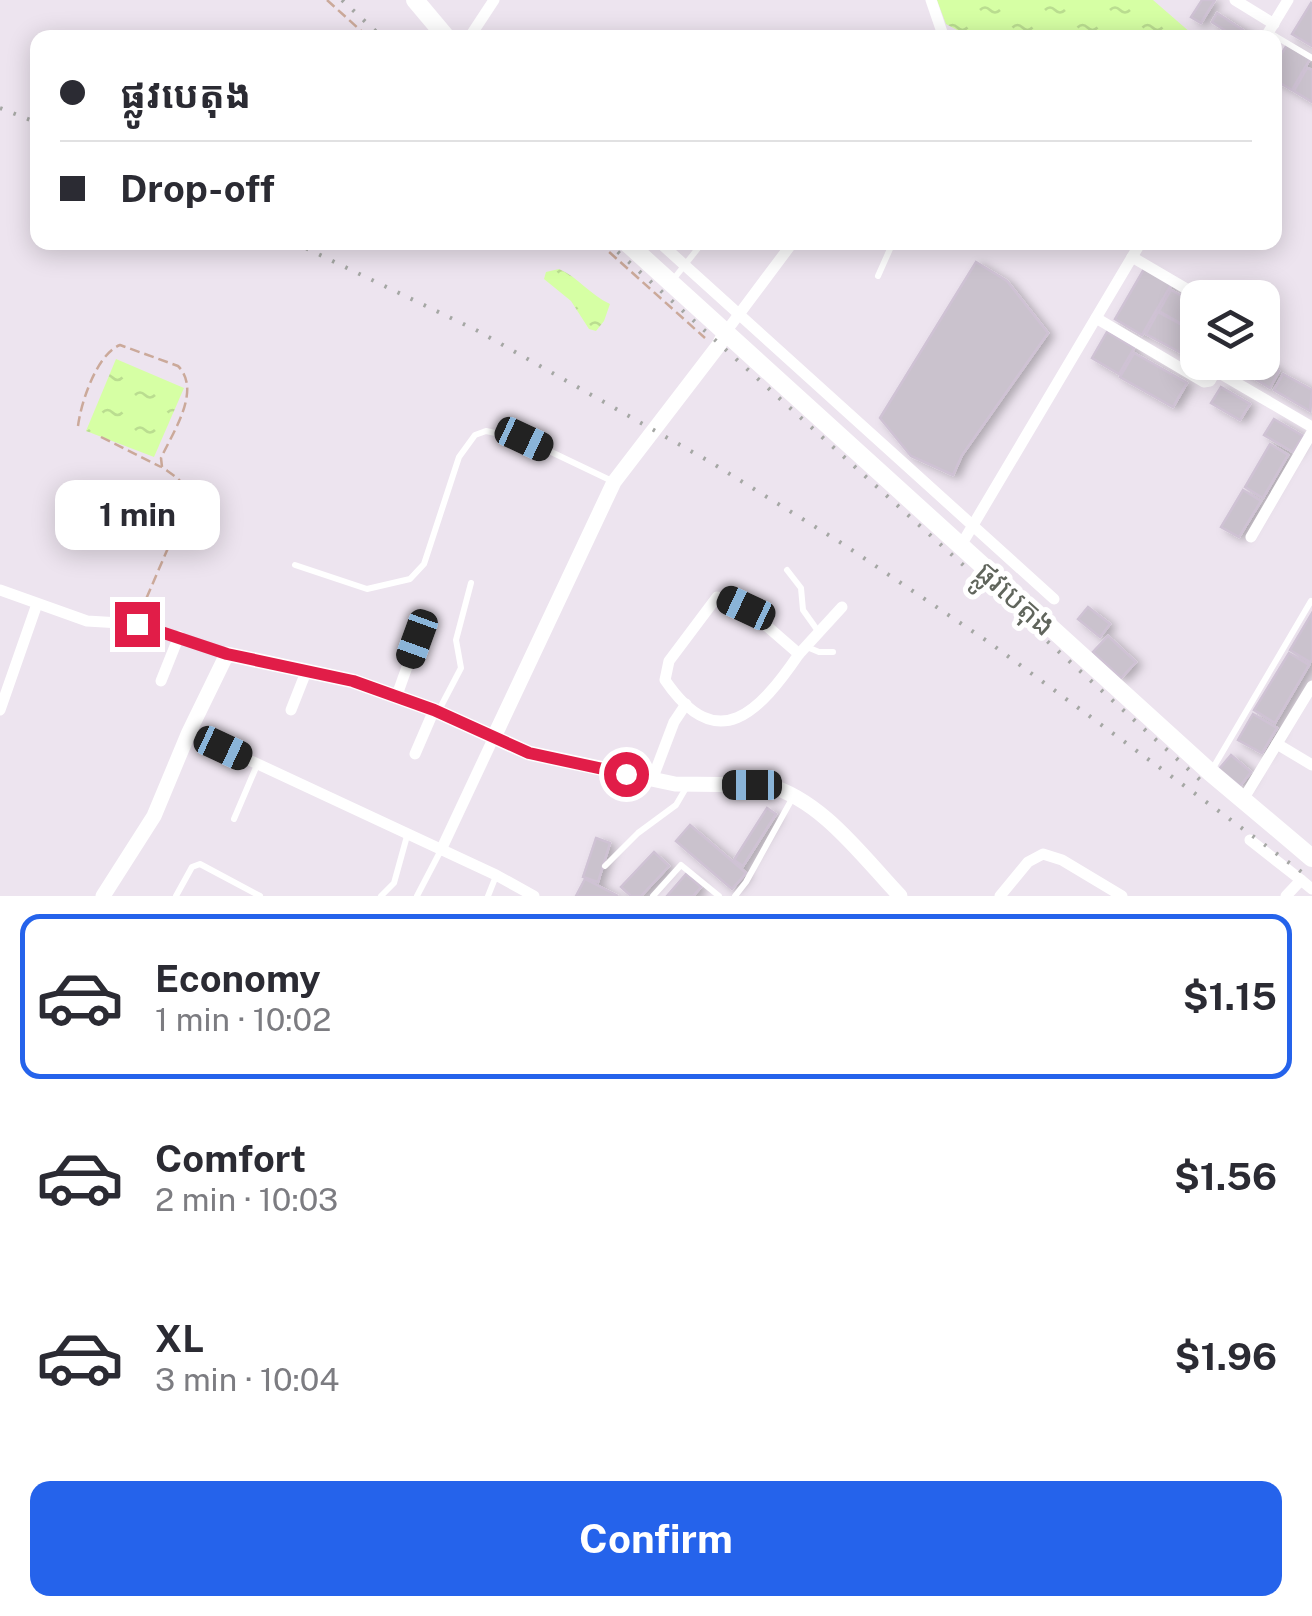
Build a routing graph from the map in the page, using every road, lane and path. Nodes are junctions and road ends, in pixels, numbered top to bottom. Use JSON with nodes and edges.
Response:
{"nodes":[{"id":1,"x":327,"y":0,"type":"edge"},
{"id":2,"x":415,"y":0,"type":"edge"},
{"id":3,"x":494,"y":0,"type":"edge"},
{"id":4,"x":931,"y":0,"type":"edge"},
{"id":5,"x":1235,"y":0,"type":"edge"},
{"id":6,"x":1288,"y":0,"type":"edge"},
{"id":7,"x":360,"y":30,"type":"edge"},
{"id":8,"x":440,"y":30,"type":"edge"},
{"id":9,"x":474,"y":30,"type":"edge"},
{"id":10,"x":941,"y":30,"type":"edge"},
{"id":11,"x":1268,"y":30,"type":"edge"},
{"id":12,"x":1270,"y":30,"type":"edge"},
{"id":13,"x":1282,"y":39,"type":"edge"},
{"id":14,"x":1312,"y":58,"type":"edge"},
{"id":15,"x":608,"y":250,"type":"edge"},
{"id":16,"x":635,"y":250,"type":"edge"},
{"id":17,"x":667,"y":250,"type":"edge"},
{"id":18,"x":696,"y":250,"type":"edge"},
{"id":19,"x":787,"y":250,"type":"edge"},
{"id":20,"x":890,"y":250,"type":"edge"},
{"id":21,"x":1136,"y":250,"type":"edge"},
{"id":22,"x":1132,"y":257,"type":"junction"},
{"id":23,"x":684,"y":266,"type":"junction"},
{"id":24,"x":878,"y":276,"type":"dead end"},
{"id":25,"x":670,"y":284,"type":"junction"},
{"id":26,"x":1180,"y":285,"type":"edge"},
{"id":27,"x":738,"y":314,"type":"junction"},
{"id":28,"x":1096,"y":318,"type":"junction"},
{"id":29,"x":721,"y":340,"type":"junction"},
{"id":30,"x":1180,"y":368,"type":"edge"},
{"id":31,"x":1237,"y":380,"type":"edge"},
{"id":32,"x":78,"y":426,"type":"dead end"},
{"id":33,"x":1312,"y":430,"type":"edge"},
{"id":34,"x":101,"y":436,"type":"dead end"},
{"id":35,"x":162,"y":468,"type":"junction"},
{"id":36,"x":614,"y":482,"type":"junction"},
{"id":37,"x":972,"y":526,"type":"junction"},
{"id":38,"x":1251,"y":537,"type":"dead end"},
{"id":39,"x":960,"y":547,"type":"junction"},
{"id":40,"x":295,"y":565,"type":"dead end"},
{"id":41,"x":787,"y":570,"type":"dead end"},
{"id":42,"x":470,"y":583,"type":"dead end"},
{"id":43,"x":0,"y":590,"type":"edge"},
{"id":44,"x":1054,"y":599,"type":"dead end"},
{"id":45,"x":1311,"y":601,"type":"edge"},
{"id":46,"x":37,"y":604,"type":"junction"},
{"id":47,"x":842,"y":608,"type":"dead end"},
{"id":48,"x":137,"y":624,"type":"junction"},
{"id":49,"x":819,"y":632,"type":"junction"},
{"id":50,"x":180,"y":636,"type":"junction"},
{"id":51,"x":417,"y":639,"type":"dead end"},
{"id":52,"x":802,"y":650,"type":"junction"},
{"id":53,"x":833,"y":652,"type":"dead end"},
{"id":54,"x":227,"y":654,"type":"junction"},
{"id":55,"x":306,"y":672,"type":"junction"},
{"id":56,"x":162,"y":681,"type":"dead end"},
{"id":57,"x":1312,"y":686,"type":"edge"},
{"id":58,"x":397,"y":695,"type":"junction"},
{"id":59,"x":686,"y":704,"type":"junction"},
{"id":60,"x":0,"y":710,"type":"edge"},
{"id":61,"x":291,"y":710,"type":"dead end"},
{"id":62,"x":436,"y":710,"type":"junction"},
{"id":63,"x":189,"y":732,"type":"junction"},
{"id":64,"x":494,"y":737,"type":"junction"},
{"id":65,"x":1277,"y":744,"type":"junction"},
{"id":66,"x":415,"y":754,"type":"dead end"},
{"id":67,"x":257,"y":764,"type":"junction"},
{"id":68,"x":1312,"y":765,"type":"edge"},
{"id":69,"x":1210,"y":772,"type":"junction"},
{"id":70,"x":652,"y":780,"type":"junction"},
{"id":71,"x":688,"y":784,"type":"junction"},
{"id":72,"x":793,"y":796,"type":"junction"},
{"id":73,"x":1244,"y":798,"type":"junction"},
{"id":74,"x":234,"y":819,"type":"dead end"},
{"id":75,"x":408,"y":834,"type":"junction"},
{"id":76,"x":1250,"y":840,"type":"dead end"},
{"id":77,"x":442,"y":850,"type":"junction"},
{"id":78,"x":1312,"y":858,"type":"edge"},
{"id":79,"x":606,"y":866,"type":"dead end"},
{"id":80,"x":496,"y":875,"type":"junction"},
{"id":81,"x":1307,"y":885,"type":"edge"},
{"id":82,"x":1100,"y":891,"type":"edge"},
{"id":83,"x":103,"y":896,"type":"edge"},
{"id":84,"x":176,"y":896,"type":"edge"},
{"id":85,"x":260,"y":896,"type":"edge"},
{"id":86,"x":381,"y":896,"type":"edge"},
{"id":87,"x":417,"y":896,"type":"edge"},
{"id":88,"x":488,"y":896,"type":"edge"},
{"id":89,"x":534,"y":896,"type":"edge"},
{"id":90,"x":653,"y":896,"type":"edge"},
{"id":91,"x":719,"y":896,"type":"edge"},
{"id":92,"x":735,"y":896,"type":"edge"},
{"id":93,"x":900,"y":896,"type":"edge"},
{"id":94,"x":1000,"y":896,"type":"edge"},
{"id":95,"x":1122,"y":896,"type":"edge"},
{"id":96,"x":1286,"y":896,"type":"edge"}],
"edges":[{"from":1,"to":7,"type":"path"},
{"from":2,"to":8,"type":"main road"},
{"from":3,"to":9,"type":"street"},
{"from":4,"to":10,"type":"street"},
{"from":5,"to":11,"type":"street"},
{"from":6,"to":12,"type":"street"},
{"from":13,"to":14,"type":"lane"},
{"from":15,"to":29,"type":"path"},
{"from":16,"to":25,"type":"main road","name":"ផ្លូវបេតុង"},
{"from":17,"to":23,"type":"street"},
{"from":18,"to":23,"type":"lane"},
{"from":19,"to":27,"type":"street"},
{"from":20,"to":24,"type":"lane"},
{"from":21,"to":22,"type":"street"},
{"from":22,"to":26,"type":"street"},
{"from":22,"to":28,"type":"street"},
{"from":23,"to":25,"type":"lane"},
{"from":23,"to":27,"type":"street"},
{"from":25,"to":29,"type":"main road","name":"ផ្លូវបេតុង"},
{"from":27,"to":29,"type":"street"},
{"from":27,"to":37,"type":"street"},
{"from":28,"to":30,"type":"street"},
{"from":28,"to":37,"type":"street"},
{"from":29,"to":36,"type":"street"},
{"from":29,"to":39,"type":"main road","name":"ផ្លូវបេតុង"},
{"from":31,"to":33,"type":"street"},
{"from":32,"to":35,"type":"path"},
{"from":33,"to":38,"type":"street"},
{"from":34,"to":35,"type":"path"},
{"from":35,"to":48,"type":"path"},
{"from":36,"to":40,"type":"lane"},
{"from":36,"to":64,"type":"street"},
{"from":37,"to":39,"type":"street"},
{"from":37,"to":44,"type":"street"},
{"from":39,"to":69,"type":"main road","name":"ផ្លូវបេតុង"},
{"from":41,"to":49,"type":"lane"},
{"from":42,"to":62,"type":"lane"},
{"from":43,"to":46,"type":"street"},
{"from":45,"to":69,"type":"lane"},
{"from":46,"to":48,"type":"street"},
{"from":46,"to":60,"type":"street"},
{"from":47,"to":49,"type":"street"},
{"from":48,"to":50,"type":"street"},
{"from":49,"to":52,"type":"street"},
{"from":50,"to":54,"type":"street"},
{"from":50,"to":56,"type":"street"},
{"from":51,"to":58,"type":"street"},
{"from":52,"to":53,"type":"lane"},
{"from":52,"to":59,"type":"street"},
{"from":52,"to":59,"type":"street"},
{"from":54,"to":55,"type":"street"},
{"from":54,"to":63,"type":"street"},
{"from":55,"to":58,"type":"street"},
{"from":55,"to":61,"type":"street"},
{"from":57,"to":65,"type":"street"},
{"from":58,"to":62,"type":"street"},
{"from":59,"to":70,"type":"street"},
{"from":62,"to":64,"type":"street"},
{"from":62,"to":66,"type":"street"},
{"from":63,"to":67,"type":"street"},
{"from":63,"to":83,"type":"street"},
{"from":64,"to":70,"type":"street"},
{"from":64,"to":77,"type":"street"},
{"from":65,"to":68,"type":"street"},
{"from":65,"to":73,"type":"street"},
{"from":67,"to":74,"type":"lane"},
{"from":67,"to":75,"type":"street"},
{"from":69,"to":73,"type":"main road","name":"ផ្លូវបេតុង"},
{"from":70,"to":71,"type":"street"},
{"from":71,"to":72,"type":"street"},
{"from":71,"to":79,"type":"lane"},
{"from":72,"to":92,"type":"lane"},
{"from":72,"to":93,"type":"street"},
{"from":73,"to":78,"type":"main road","name":"ផ្លូវបេតុង"},
{"from":75,"to":77,"type":"street"},
{"from":75,"to":86,"type":"lane"},
{"from":76,"to":81,"type":"street"},
{"from":77,"to":80,"type":"street"},
{"from":77,"to":87,"type":"lane"},
{"from":80,"to":88,"type":"lane"},
{"from":80,"to":89,"type":"street"},
{"from":81,"to":96,"type":"street"},
{"from":82,"to":94,"type":"street"},
{"from":82,"to":95,"type":"street"},
{"from":84,"to":85,"type":"lane"},
{"from":90,"to":91,"type":"lane"}]}
